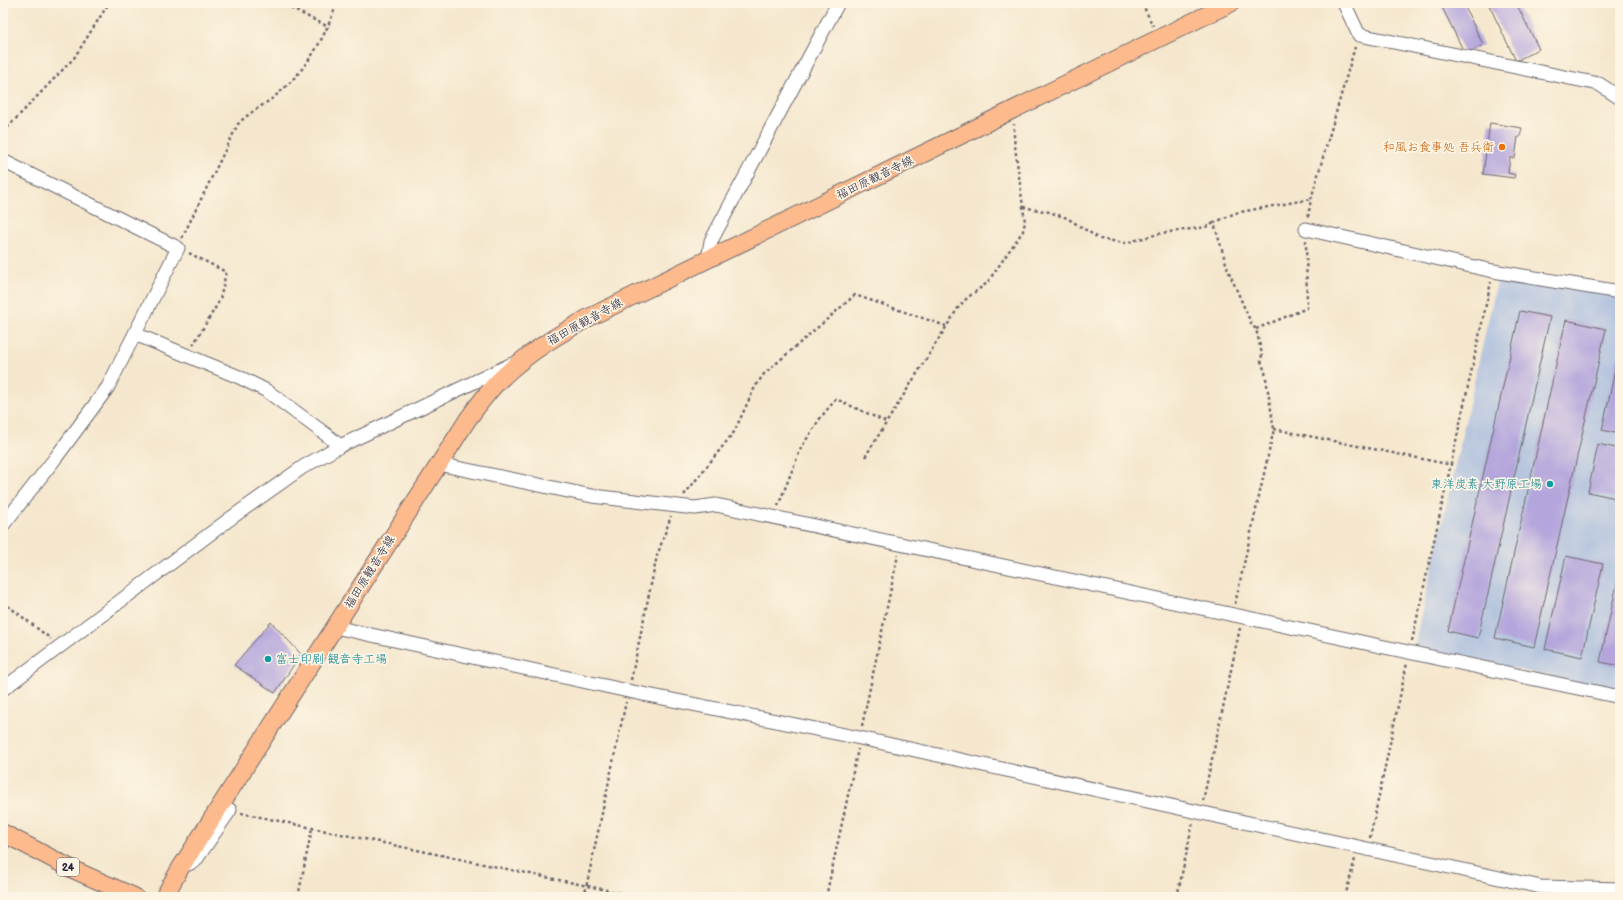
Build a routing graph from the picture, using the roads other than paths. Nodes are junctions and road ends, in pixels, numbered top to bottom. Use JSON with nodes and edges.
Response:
{"nodes":[{"id":1,"x":838,"y":3,"type":"edge"},
{"id":2,"x":1231,"y":3,"type":"edge"},
{"id":3,"x":1344,"y":3,"type":"edge"},
{"id":4,"x":1620,"y":98,"type":"edge"},
{"id":5,"x":3,"y":161,"type":"edge"},
{"id":6,"x":1306,"y":229,"type":"road end"},
{"id":7,"x":708,"y":260,"type":"junction"},
{"id":8,"x":1620,"y":292,"type":"edge"},
{"id":9,"x":135,"y":334,"type":"junction"},
{"id":10,"x":524,"y":358,"type":"junction"},
{"id":11,"x":340,"y":446,"type":"junction"},
{"id":12,"x":438,"y":464,"type":"junction"},
{"id":13,"x":3,"y":525,"type":"edge"},
{"id":14,"x":335,"y":627,"type":"junction"},
{"id":15,"x":3,"y":689,"type":"edge"},
{"id":16,"x":1620,"y":697,"type":"edge"},
{"id":17,"x":230,"y":810,"type":"road end"},
{"id":18,"x":3,"y":833,"type":"edge"},
{"id":19,"x":181,"y":867,"type":"junction"},
{"id":20,"x":1620,"y":889,"type":"edge"},
{"id":21,"x":135,"y":897,"type":"edge"},
{"id":22,"x":164,"y":897,"type":"edge"}],
"edges":[{"from":1,"to":7,"type":"street"},
{"from":2,"to":7,"type":"main road","name":"福田原観音寺線"},
{"from":3,"to":4,"type":"street"},
{"from":5,"to":9,"type":"street"},
{"from":6,"to":8,"type":"street"},
{"from":7,"to":10,"type":"main road","name":"福田原観音寺線"},
{"from":9,"to":11,"type":"street"},
{"from":9,"to":13,"type":"street"},
{"from":10,"to":11,"type":"street"},
{"from":10,"to":12,"type":"main road","name":"福田原観音寺線"},
{"from":11,"to":15,"type":"street"},
{"from":12,"to":14,"type":"main road","name":"福田原観音寺線"},
{"from":12,"to":16,"type":"street"},
{"from":14,"to":19,"type":"main road","name":"福田原観音寺線"},
{"from":14,"to":20,"type":"street"},
{"from":17,"to":19,"type":"street"},
{"from":18,"to":21,"type":"main road","number":"24"},
{"from":19,"to":22,"type":"main road","name":"福田原観音寺線"}]}
